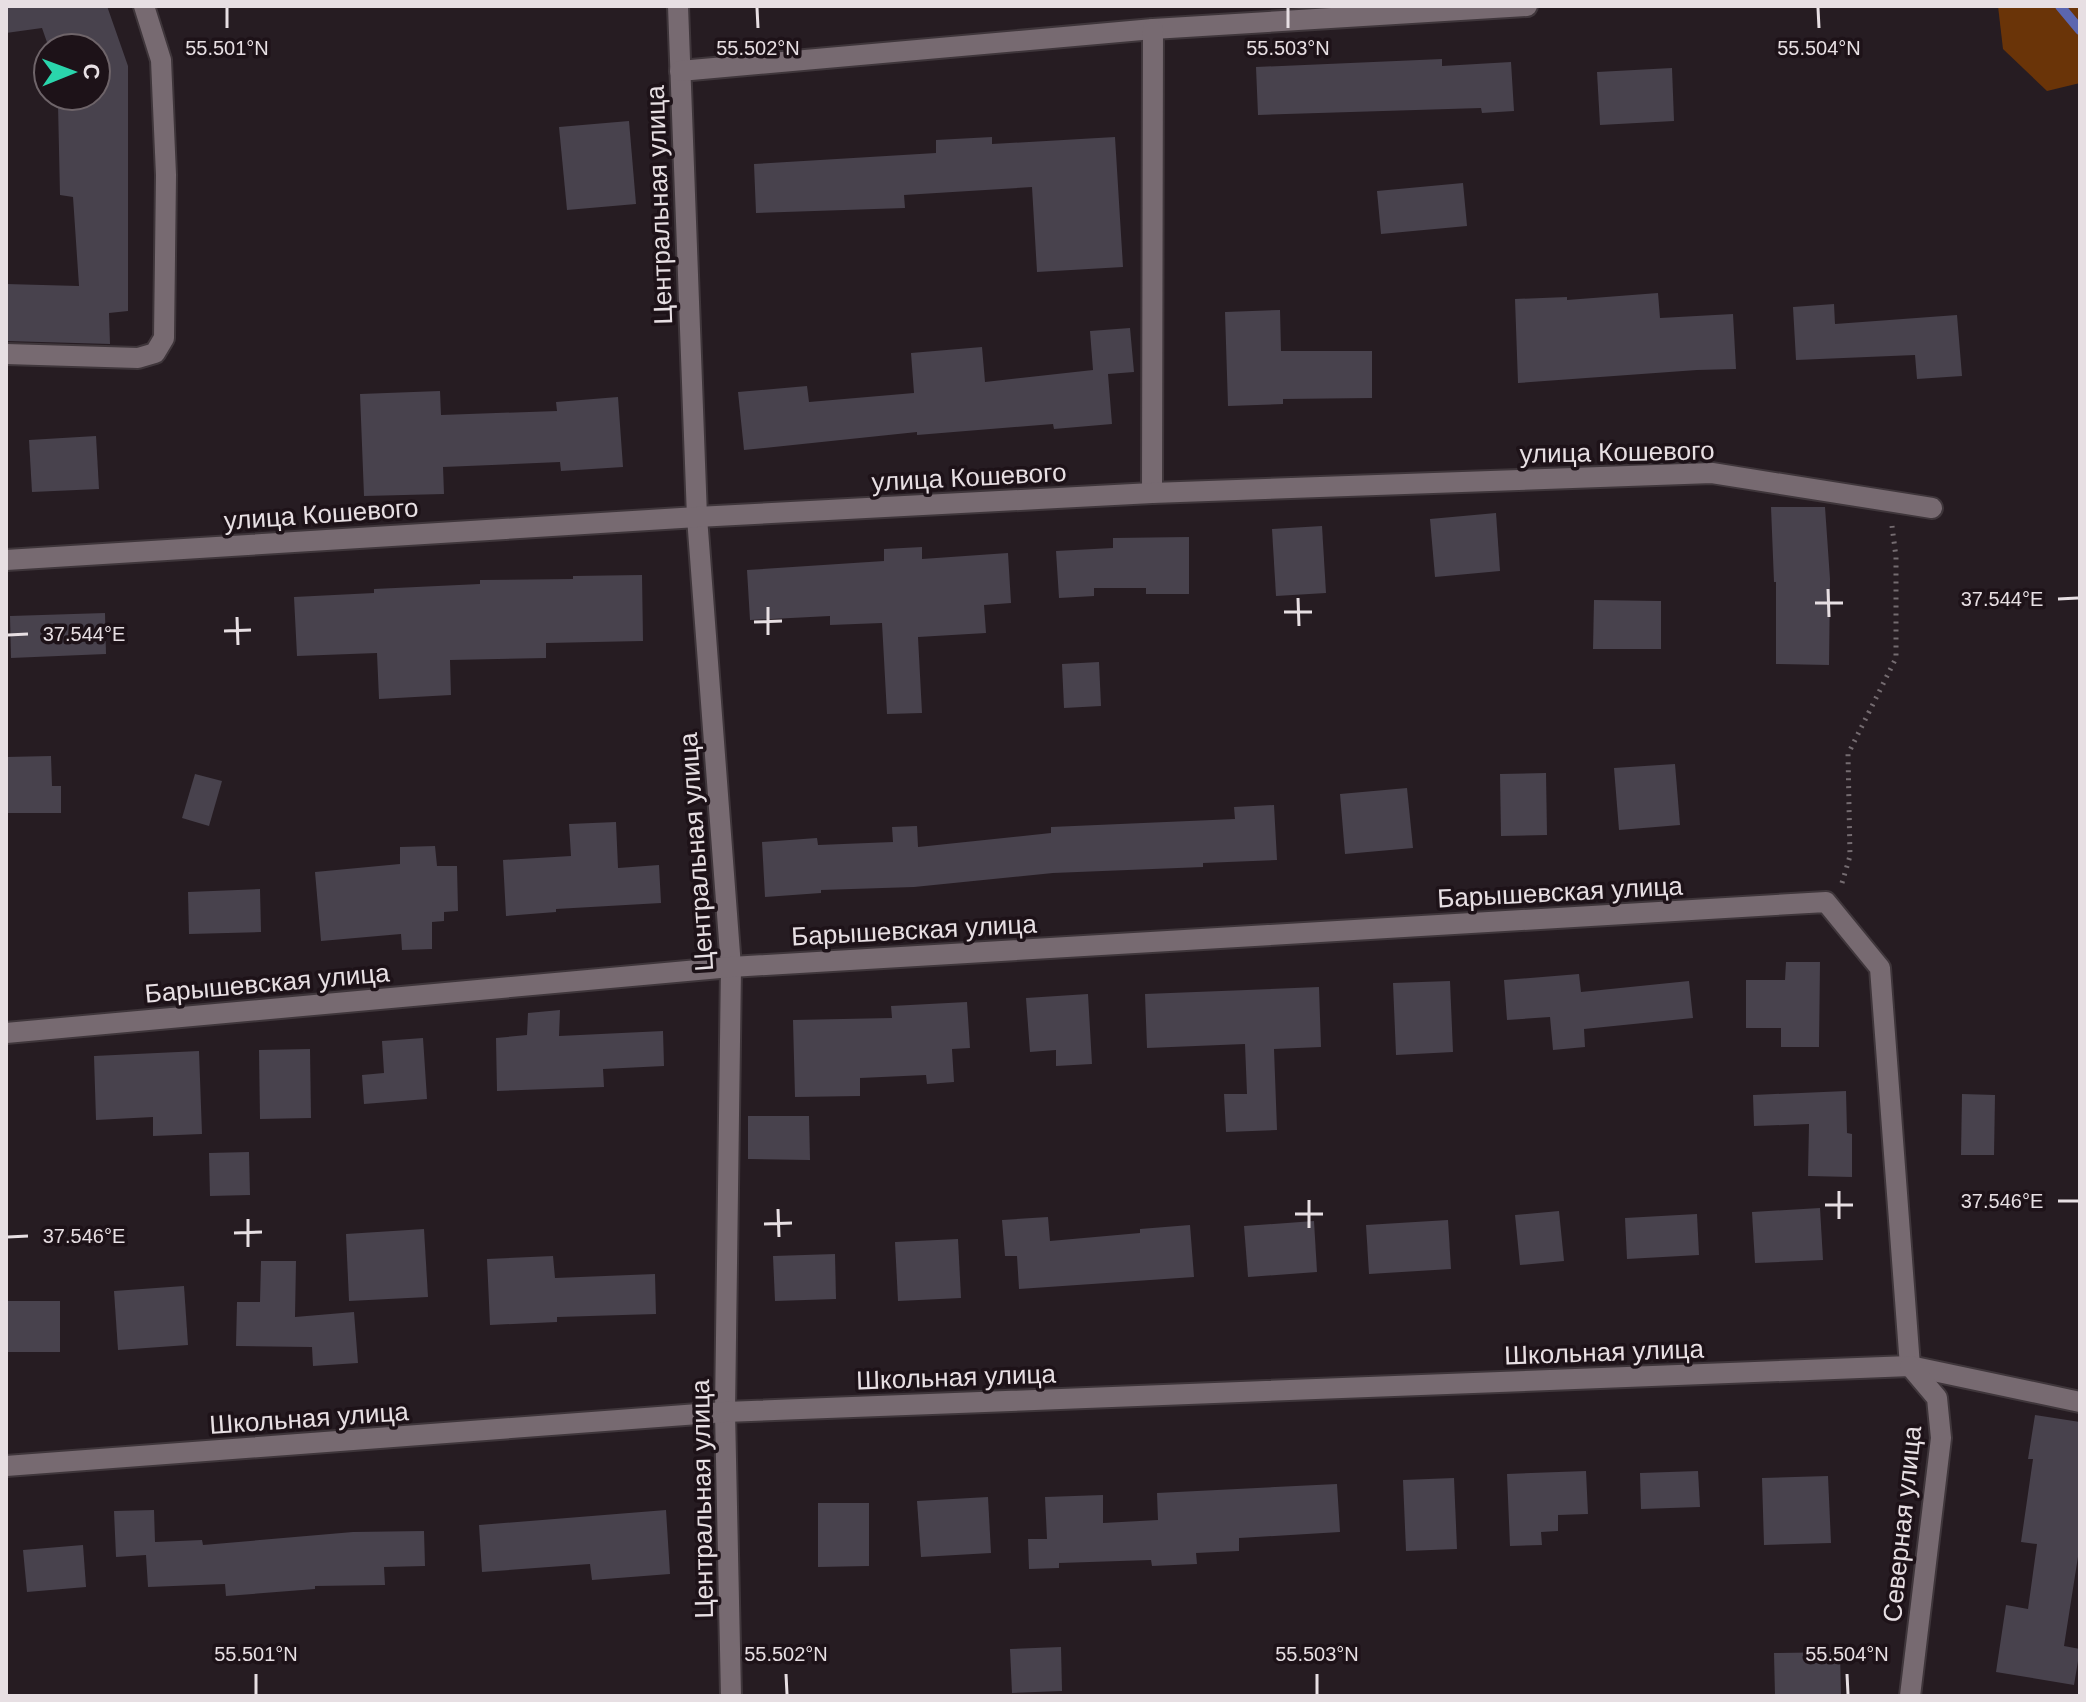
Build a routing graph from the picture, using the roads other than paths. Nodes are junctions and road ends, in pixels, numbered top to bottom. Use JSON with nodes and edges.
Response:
{"nodes":[{"id":1,"x":144,"y":6,"type":"edge"},
{"id":2,"x":678,"y":6,"type":"edge"},
{"id":3,"x":1527,"y":6,"type":"edge"},
{"id":4,"x":1153,"y":29,"type":"junction"},
{"id":5,"x":680,"y":71,"type":"junction"},
{"id":6,"x":6,"y":354,"type":"edge"},
{"id":7,"x":1152,"y":493,"type":"junction"},
{"id":8,"x":1932,"y":508,"type":"dead end"},
{"id":9,"x":697,"y":517,"type":"junction"},
{"id":10,"x":6,"y":560,"type":"edge"},
{"id":11,"x":731,"y":967,"type":"junction"},
{"id":12,"x":6,"y":1033,"type":"edge"},
{"id":13,"x":1910,"y":1366,"type":"junction"},
{"id":14,"x":2080,"y":1402,"type":"edge"},
{"id":15,"x":725,"y":1412,"type":"junction"},
{"id":16,"x":6,"y":1466,"type":"edge"},
{"id":17,"x":731,"y":1696,"type":"edge"},
{"id":18,"x":1910,"y":1696,"type":"edge"}],
"edges":[{"from":1,"to":6,"type":"street"},
{"from":2,"to":5,"type":"street","name":"Центральная улица"},
{"from":3,"to":4,"type":"street"},
{"from":4,"to":5,"type":"street"},
{"from":4,"to":7,"type":"street"},
{"from":5,"to":9,"type":"street","name":"Центральная улица"},
{"from":7,"to":8,"type":"street","name":"улица Кошевого"},
{"from":7,"to":9,"type":"street","name":"улица Кошевого"},
{"from":9,"to":10,"type":"street","name":"улица Кошевого"},
{"from":9,"to":11,"type":"street","name":"Центральная улица"},
{"from":11,"to":12,"type":"street","name":"Барышевская улица"},
{"from":11,"to":13,"type":"street","name":"Барышевская улица"},
{"from":11,"to":15,"type":"street","name":"Центральная улица"},
{"from":13,"to":14,"type":"street","name":"Школьная улица"},
{"from":13,"to":15,"type":"street","name":"Школьная улица"},
{"from":13,"to":18,"type":"street","name":"Северная улица"},
{"from":15,"to":16,"type":"street","name":"Школьная улица"},
{"from":15,"to":17,"type":"street","name":"Центральная улица"}]}
